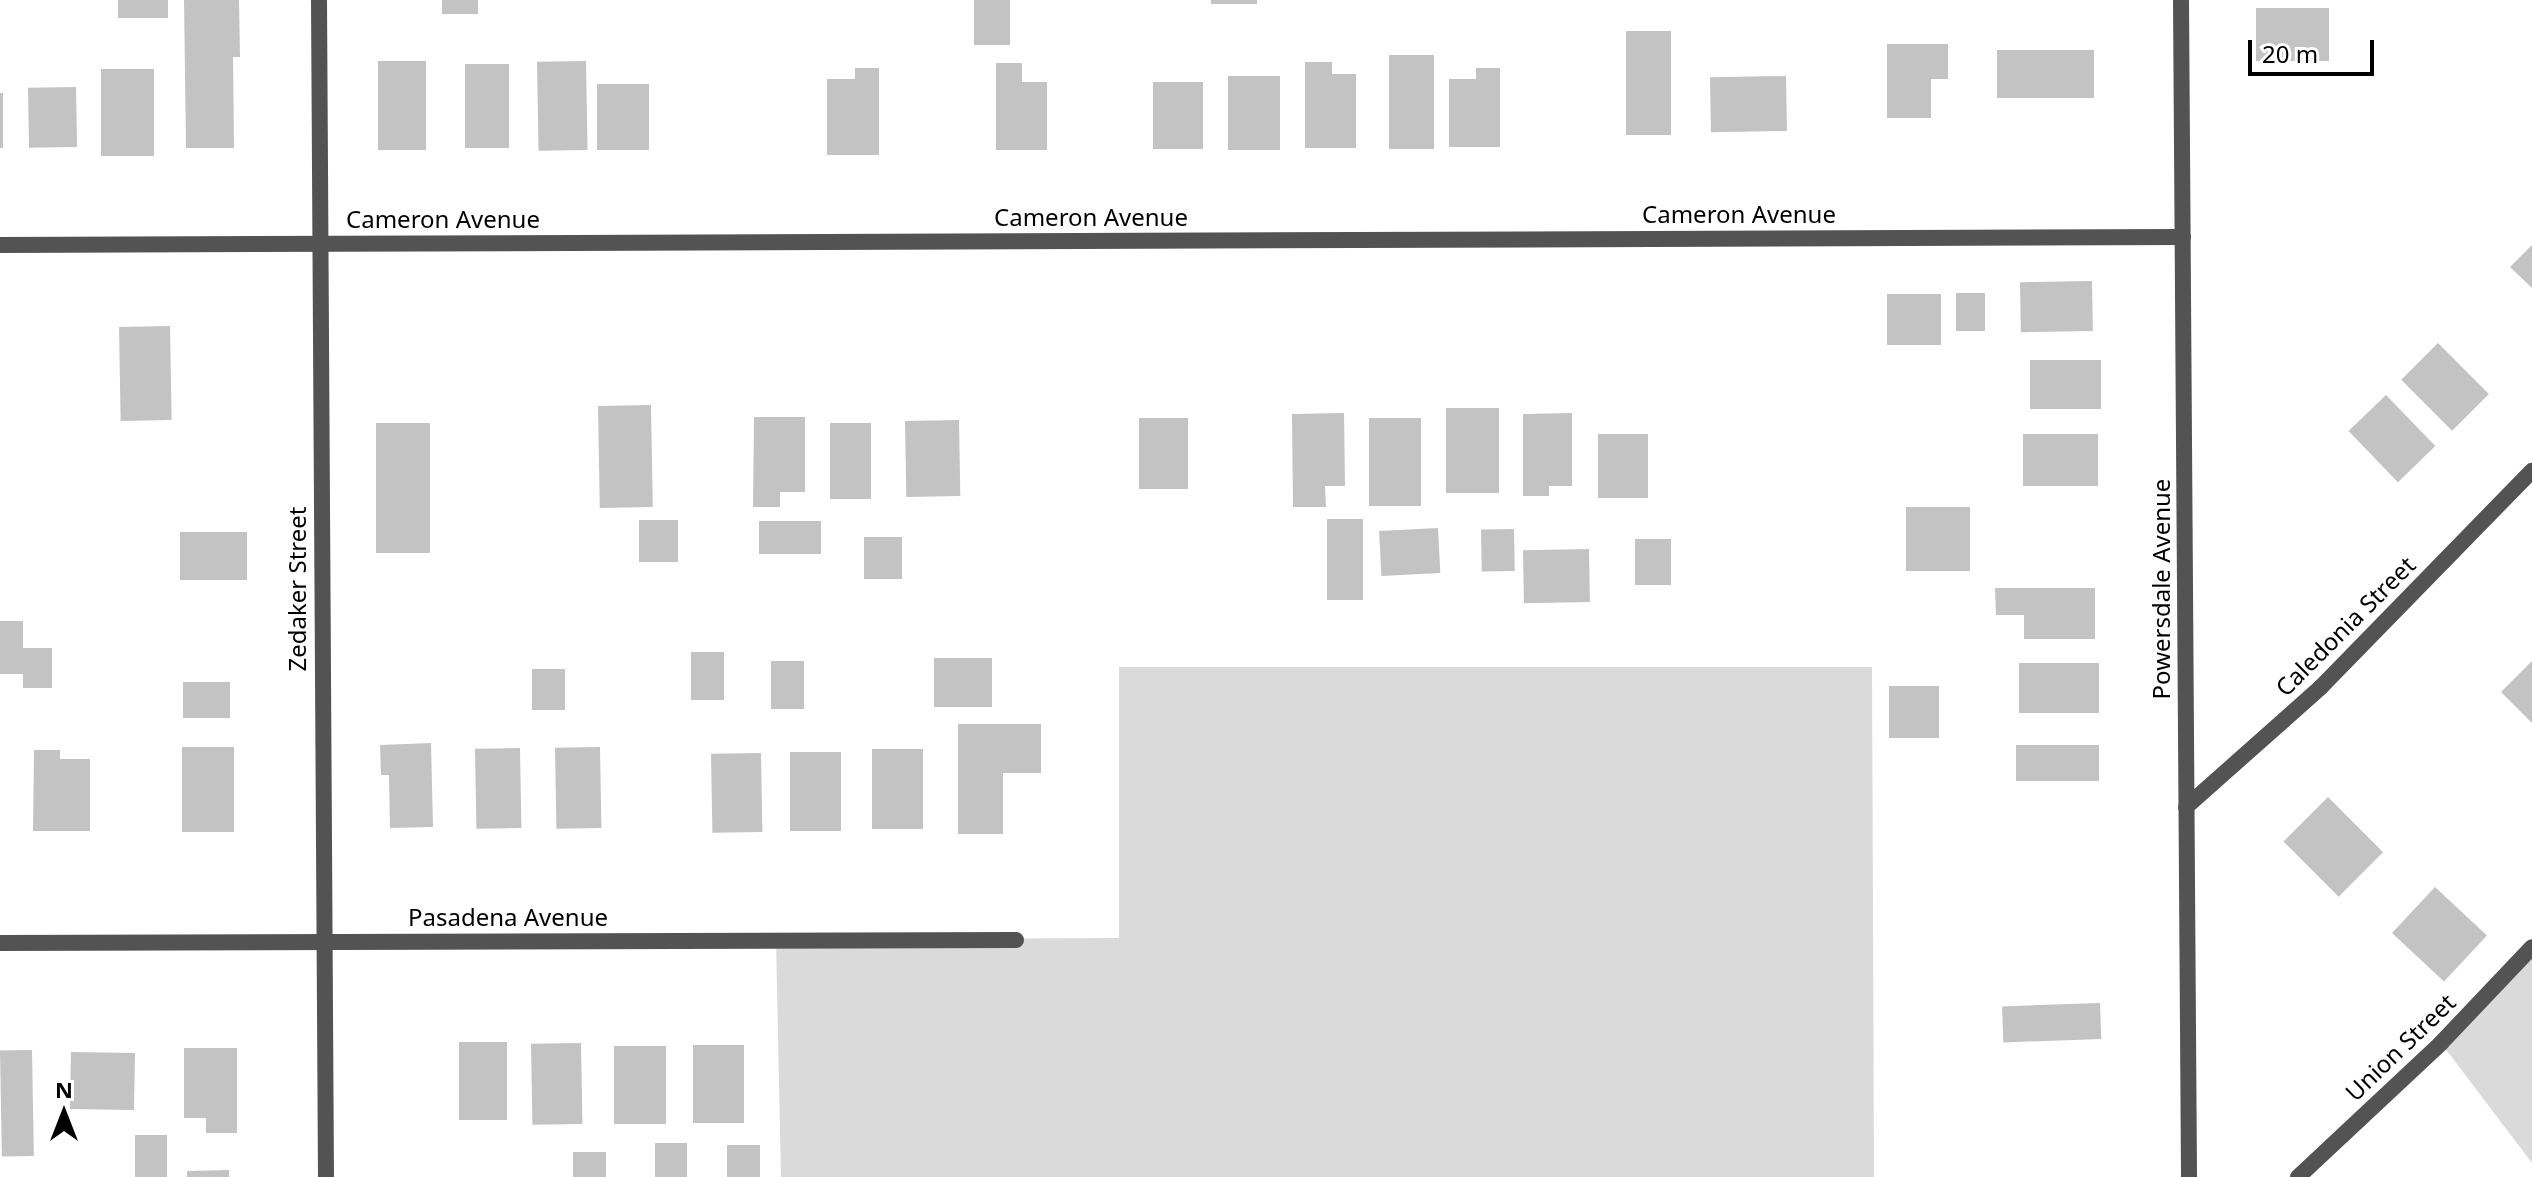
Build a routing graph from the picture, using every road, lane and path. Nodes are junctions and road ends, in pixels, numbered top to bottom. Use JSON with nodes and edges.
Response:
{"nodes":[{"id":1,"x":319,"y":0,"type":"edge"},
{"id":2,"x":2181,"y":0,"type":"edge"},
{"id":3,"x":2183,"y":237,"type":"junction"},
{"id":4,"x":320,"y":244,"type":"junction"},
{"id":5,"x":0,"y":245,"type":"edge"},
{"id":6,"x":2532,"y":471,"type":"edge"},
{"id":7,"x":2186,"y":807,"type":"junction"},
{"id":8,"x":1016,"y":940,"type":"dead end"},
{"id":9,"x":323,"y":942,"type":"junction"},
{"id":10,"x":0,"y":943,"type":"edge"},
{"id":11,"x":2532,"y":947,"type":"edge"},
{"id":12,"x":326,"y":1177,"type":"edge"},
{"id":13,"x":2189,"y":1177,"type":"edge"},
{"id":14,"x":2298,"y":1177,"type":"edge"}],
"edges":[{"from":1,"to":4,"type":"street","name":"Zedaker Street"},
{"from":2,"to":3,"type":"street","name":"Powersdale Avenue"},
{"from":3,"to":4,"type":"street","name":"Cameron Avenue"},
{"from":3,"to":7,"type":"street","name":"Powersdale Avenue"},
{"from":4,"to":5,"type":"street","name":"Cameron Avenue"},
{"from":4,"to":9,"type":"street","name":"Zedaker Street"},
{"from":6,"to":7,"type":"street","name":"Caledonia Street"},
{"from":7,"to":13,"type":"street","name":"Powersdale Avenue"},
{"from":8,"to":9,"type":"street","name":"Pasadena Avenue"},
{"from":9,"to":10,"type":"street","name":"Pasadena Avenue"},
{"from":9,"to":12,"type":"street","name":"Zedaker Street"},
{"from":11,"to":14,"type":"street","name":"Union Street"}]}
